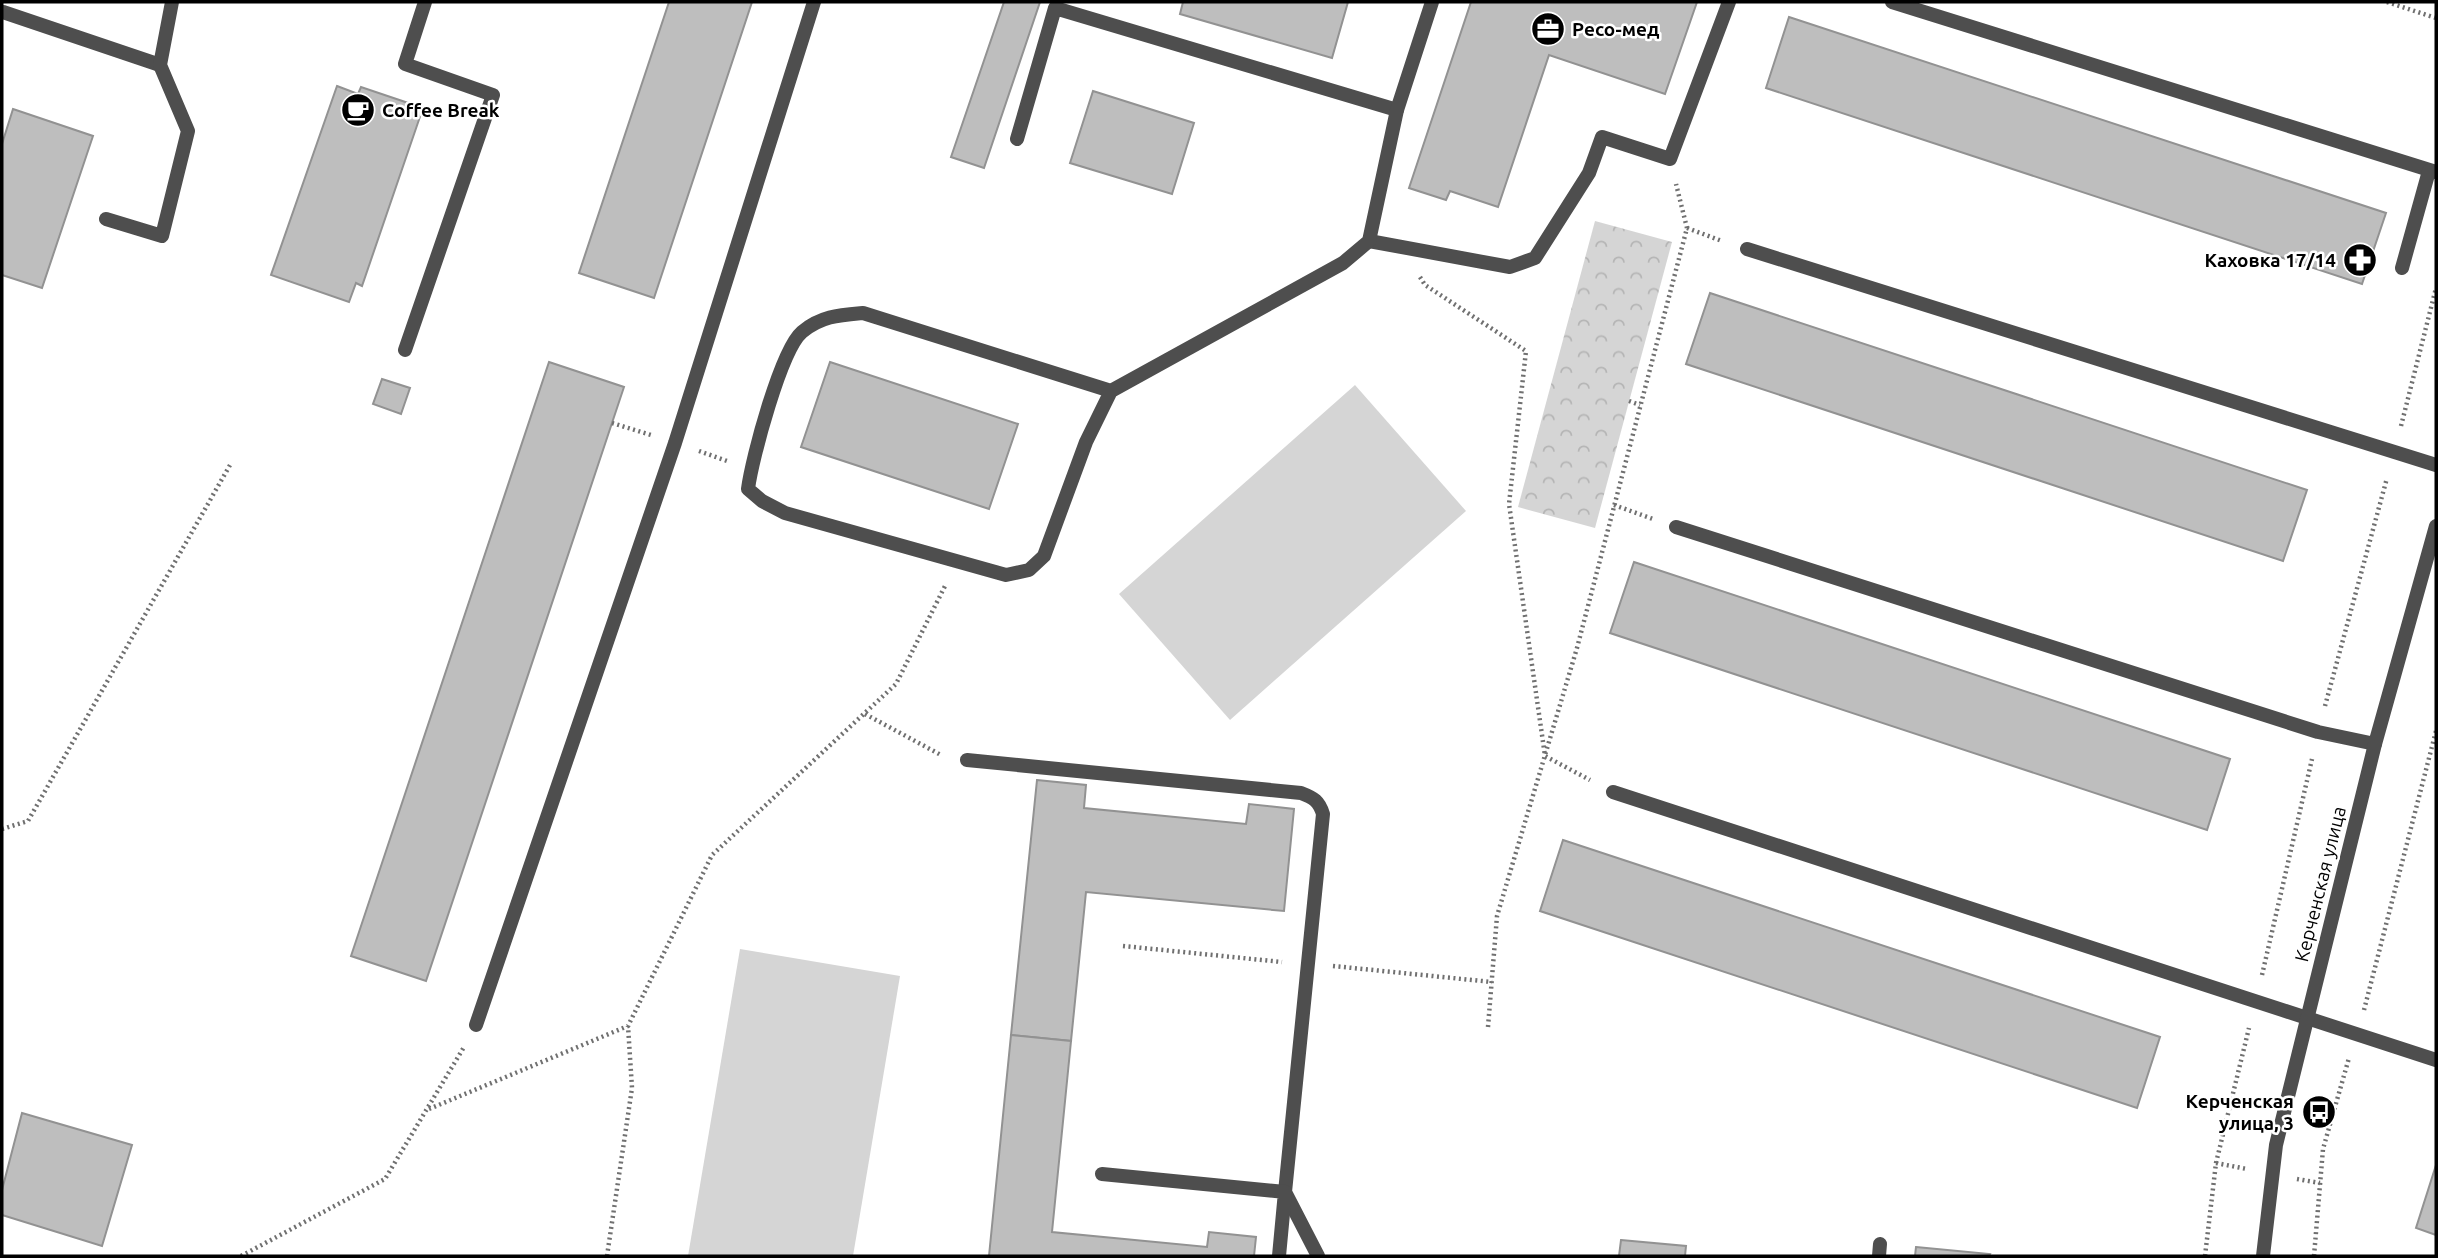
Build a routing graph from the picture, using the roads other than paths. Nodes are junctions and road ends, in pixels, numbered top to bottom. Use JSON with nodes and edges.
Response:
{"nodes":[{"id":1,"x":172,"y":2,"type":"edge"},
{"id":2,"x":425,"y":2,"type":"edge"},
{"id":3,"x":814,"y":2,"type":"edge"},
{"id":4,"x":1432,"y":2,"type":"edge"},
{"id":5,"x":1728,"y":2,"type":"edge"},
{"id":6,"x":1892,"y":2,"type":"edge"},
{"id":7,"x":3,"y":12,"type":"edge"},
{"id":8,"x":160,"y":65,"type":"junction"},
{"id":9,"x":1397,"y":110,"type":"junction"},
{"id":10,"x":1017,"y":139,"type":"dead end"},
{"id":11,"x":2433,"y":172,"type":"edge"},
{"id":12,"x":106,"y":219,"type":"dead end"},
{"id":13,"x":1369,"y":241,"type":"junction"},
{"id":14,"x":1747,"y":249,"type":"road end"},
{"id":15,"x":2402,"y":268,"type":"dead end"},
{"id":16,"x":405,"y":350,"type":"dead end"},
{"id":17,"x":1111,"y":391,"type":"junction"},
{"id":18,"x":2436,"y":465,"type":"edge"},
{"id":19,"x":2436,"y":526,"type":"edge"},
{"id":20,"x":1676,"y":527,"type":"road end"},
{"id":21,"x":2432,"y":559,"type":"edge"},
{"id":22,"x":2375,"y":744,"type":"junction"},
{"id":23,"x":967,"y":760,"type":"road end"},
{"id":24,"x":1614,"y":792,"type":"road end"},
{"id":25,"x":2307,"y":1015,"type":"junction"},
{"id":26,"x":476,"y":1025,"type":"road end"},
{"id":27,"x":2436,"y":1060,"type":"edge"},
{"id":28,"x":1102,"y":1174,"type":"dead end"},
{"id":29,"x":1285,"y":1192,"type":"junction"},
{"id":30,"x":1279,"y":1256,"type":"edge"},
{"id":31,"x":1318,"y":1256,"type":"edge"},
{"id":32,"x":2263,"y":1256,"type":"edge"}],
"edges":[{"from":1,"to":8,"type":"street"},
{"from":2,"to":16,"type":"street"},
{"from":3,"to":26,"type":"street"},
{"from":4,"to":9,"type":"street"},
{"from":5,"to":13,"type":"street"},
{"from":6,"to":11,"type":"street"},
{"from":7,"to":8,"type":"street"},
{"from":8,"to":12,"type":"street"},
{"from":9,"to":10,"type":"street"},
{"from":9,"to":13,"type":"street"},
{"from":11,"to":15,"type":"street"},
{"from":13,"to":17,"type":"street"},
{"from":14,"to":18,"type":"street"},
{"from":17,"to":17,"type":"street"},
{"from":19,"to":21,"type":"street","name":"Керченская улица"},
{"from":20,"to":22,"type":"street"},
{"from":21,"to":22,"type":"street","name":"Керченская улица"},
{"from":22,"to":25,"type":"street","name":"Керченская улица"},
{"from":23,"to":29,"type":"street"},
{"from":24,"to":25,"type":"street"},
{"from":25,"to":27,"type":"street"},
{"from":25,"to":32,"type":"street","name":"Керченская улица"},
{"from":28,"to":29,"type":"street"},
{"from":29,"to":30,"type":"street"},
{"from":29,"to":31,"type":"street"}]}
